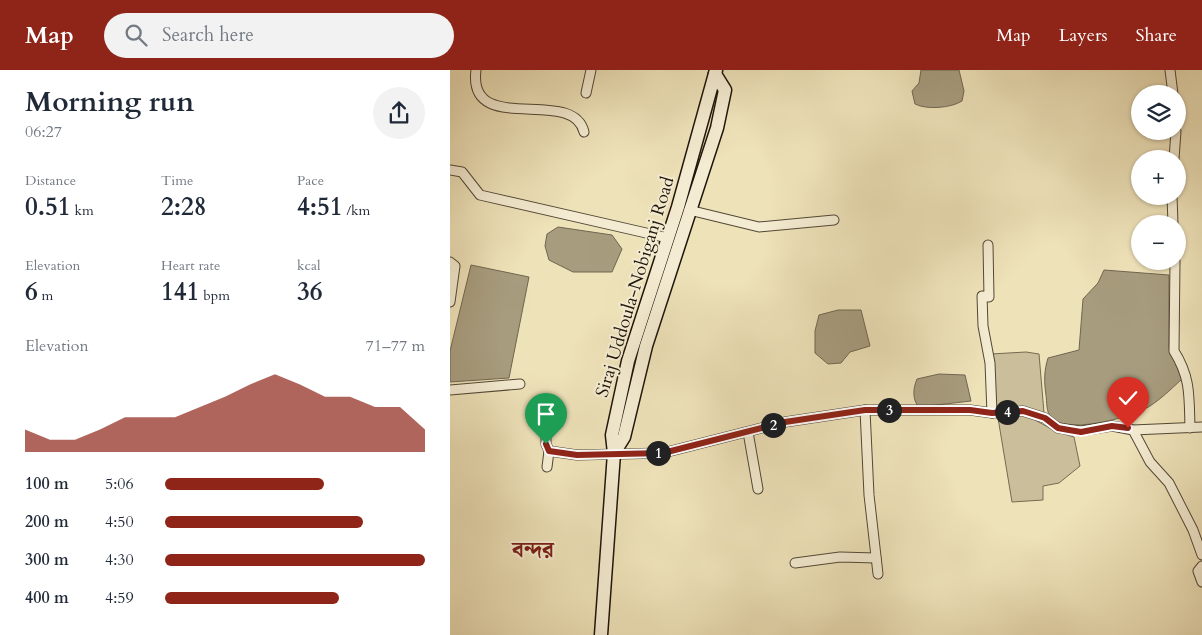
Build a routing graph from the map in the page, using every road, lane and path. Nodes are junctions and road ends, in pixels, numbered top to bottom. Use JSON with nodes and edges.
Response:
{"nodes":[{"id":1,"x":476,"y":70,"type":"edge"},
{"id":2,"x":591,"y":70,"type":"edge"},
{"id":3,"x":1170,"y":70,"type":"edge"},
{"id":4,"x":716,"y":72,"type":"edge"},
{"id":5,"x":1171,"y":85,"type":"edge"},
{"id":6,"x":586,"y":93,"type":"dead end"},
{"id":7,"x":584,"y":132,"type":"dead end"},
{"id":8,"x":691,"y":161,"type":"junction"},
{"id":9,"x":704,"y":165,"type":"junction"},
{"id":10,"x":450,"y":170,"type":"edge"},
{"id":11,"x":690,"y":210,"type":"junction"},
{"id":12,"x":834,"y":220,"type":"dead end"},
{"id":13,"x":668,"y":238,"type":"junction"},
{"id":14,"x":988,"y":244,"type":"dead end"},
{"id":15,"x":450,"y":262,"type":"edge"},
{"id":16,"x":1175,"y":270,"type":"edge"},
{"id":17,"x":450,"y":302,"type":"edge"},
{"id":18,"x":520,"y":384,"type":"dead end"},
{"id":19,"x":450,"y":390,"type":"edge"},
{"id":20,"x":865,"y":410,"type":"junction"},
{"id":21,"x":992,"y":413,"type":"junction"},
{"id":22,"x":546,"y":423,"type":"dead end"},
{"id":23,"x":1202,"y":427,"type":"edge"},
{"id":24,"x":1190,"y":428,"type":"junction"},
{"id":25,"x":1133,"y":430,"type":"junction"},
{"id":26,"x":748,"y":432,"type":"junction"},
{"id":27,"x":549,"y":451,"type":"junction"},
{"id":28,"x":614,"y":453,"type":"junction"},
{"id":29,"x":547,"y":467,"type":"dead end"},
{"id":30,"x":758,"y":489,"type":"dead end"},
{"id":31,"x":1202,"y":555,"type":"edge"},
{"id":32,"x":876,"y":558,"type":"junction"},
{"id":33,"x":795,"y":563,"type":"dead end"},
{"id":34,"x":1202,"y":566,"type":"edge"},
{"id":35,"x":878,"y":574,"type":"dead end"},
{"id":36,"x":1202,"y":582,"type":"edge"},
{"id":37,"x":601,"y":635,"type":"edge"}],
"edges":[{"from":1,"to":7,"type":"street"},
{"from":2,"to":6,"type":"street"},
{"from":3,"to":5,"type":"street"},
{"from":4,"to":8,"type":"main road","name":"Siraj Uddoula-Nobiganj Road"},
{"from":4,"to":9,"type":"main road","name":"Siraj Uddoula-Nobiganj Road"},
{"from":8,"to":9,"type":"main road"},
{"from":8,"to":13,"type":"main road","name":"Siraj Uddoula-Nobiganj Road"},
{"from":9,"to":11,"type":"main road","name":"Siraj Uddoula-Nobiganj Road"},
{"from":10,"to":13,"type":"street"},
{"from":11,"to":12,"type":"street"},
{"from":11,"to":28,"type":"main road","name":"Siraj Uddoula-Nobiganj Road"},
{"from":13,"to":28,"type":"main road","name":"Siraj Uddoula-Nobiganj Road"},
{"from":14,"to":21,"type":"street"},
{"from":15,"to":17,"type":"street"},
{"from":16,"to":24,"type":"street"},
{"from":18,"to":19,"type":"street"},
{"from":20,"to":21,"type":"street"},
{"from":20,"to":26,"type":"street"},
{"from":20,"to":32,"type":"street"},
{"from":21,"to":25,"type":"street"},
{"from":22,"to":27,"type":"street"},
{"from":23,"to":24,"type":"street"},
{"from":24,"to":25,"type":"street"},
{"from":25,"to":31,"type":"street"},
{"from":26,"to":28,"type":"street"},
{"from":26,"to":30,"type":"street"},
{"from":27,"to":28,"type":"street"},
{"from":27,"to":29,"type":"street"},
{"from":28,"to":37,"type":"main road","name":"Siraj Uddoula-Nobiganj Road"},
{"from":32,"to":33,"type":"street"},
{"from":32,"to":35,"type":"street"},
{"from":34,"to":36,"type":"street"}]}
